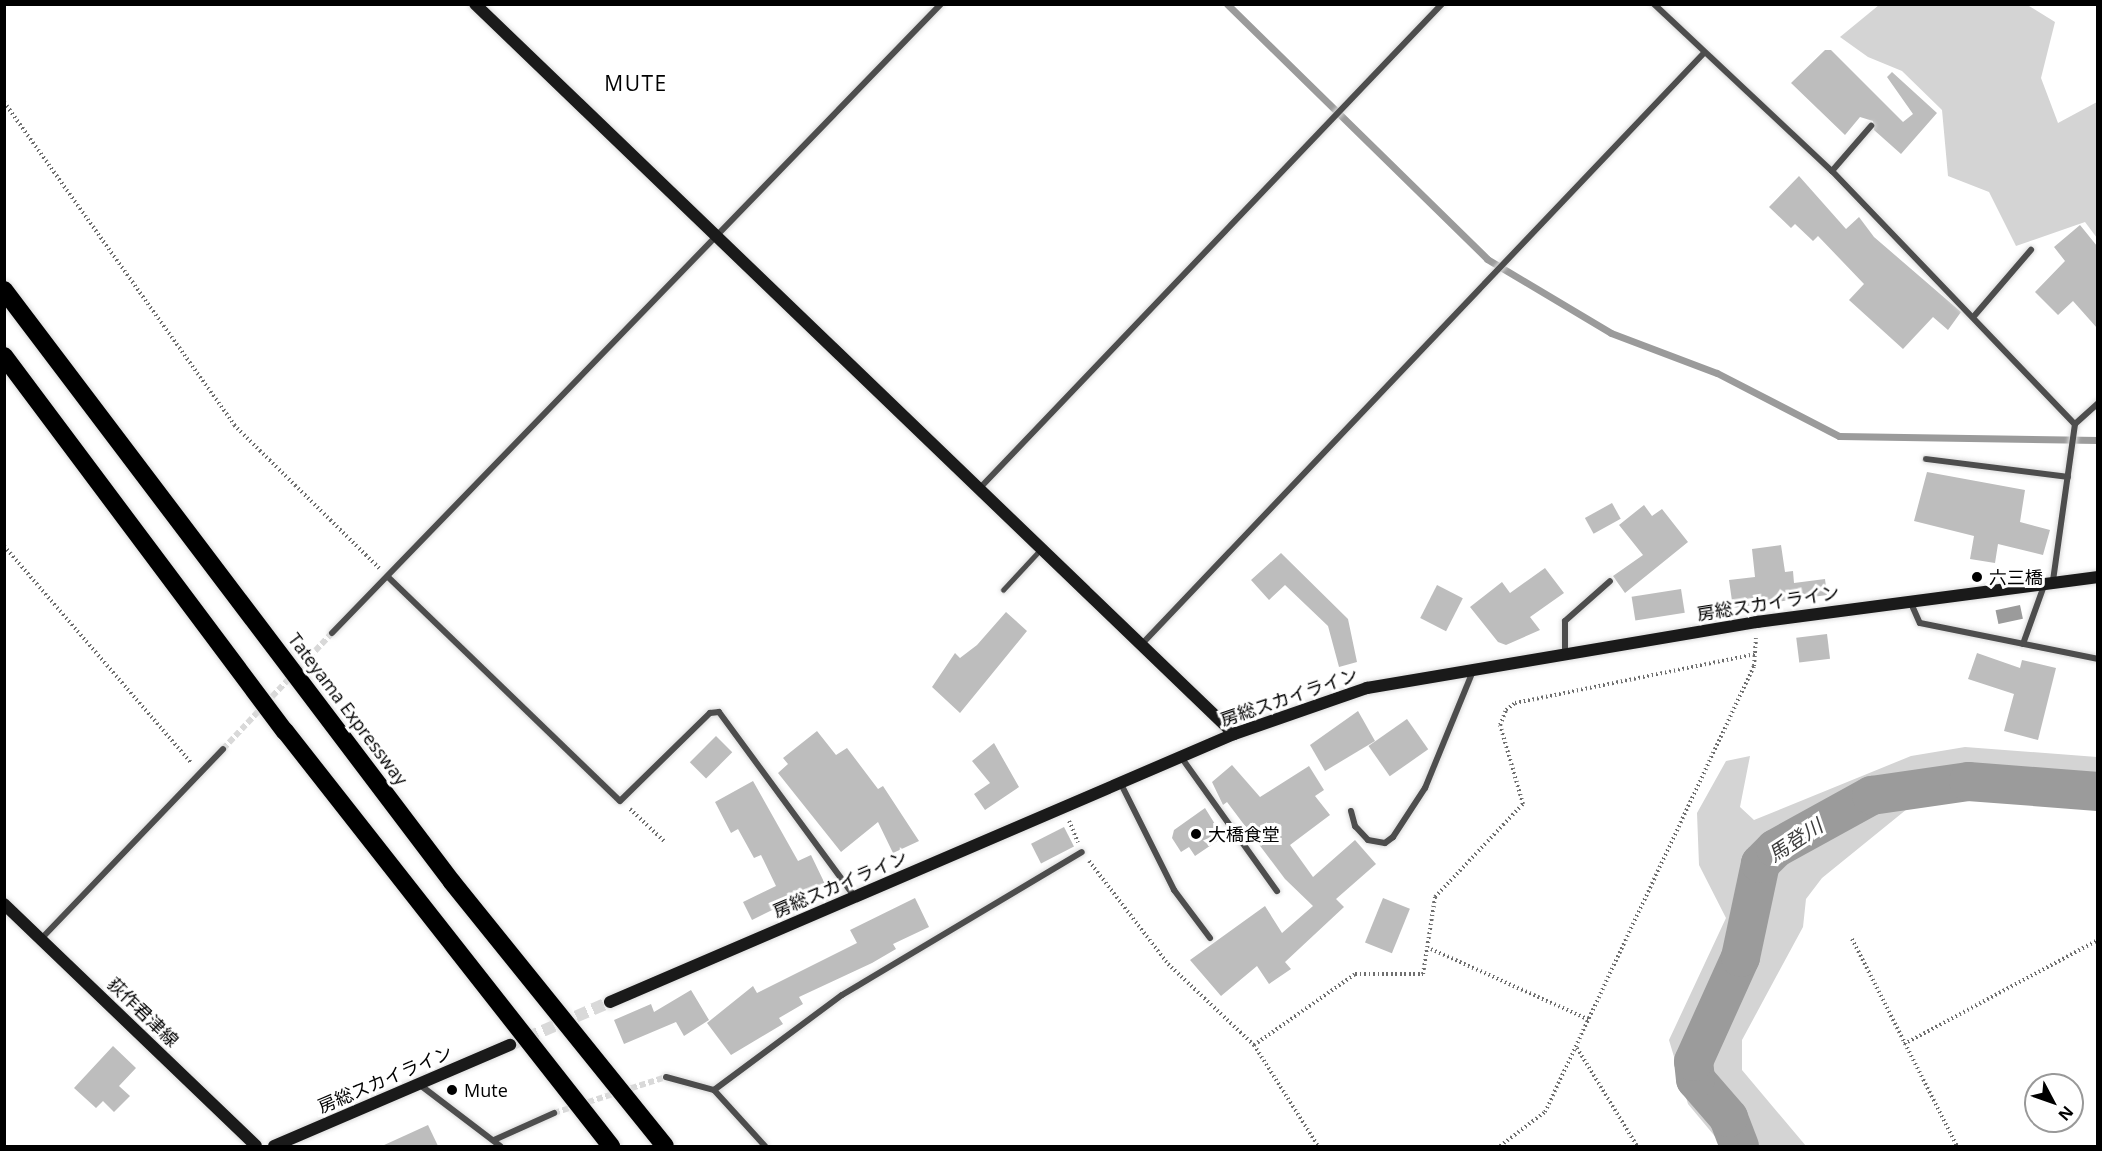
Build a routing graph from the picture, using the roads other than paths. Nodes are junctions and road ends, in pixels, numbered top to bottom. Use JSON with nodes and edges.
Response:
{"nodes":[{"id":1,"x":475,"y":4,"type":"edge"},
{"id":2,"x":941,"y":4,"type":"edge"},
{"id":3,"x":1442,"y":4,"type":"edge"},
{"id":4,"x":1656,"y":5,"type":"edge"},
{"id":5,"x":1704,"y":53,"type":"junction"},
{"id":6,"x":1871,"y":126,"type":"dead end"},
{"id":7,"x":1832,"y":171,"type":"junction"},
{"id":8,"x":716,"y":238,"type":"junction"},
{"id":9,"x":2031,"y":250,"type":"dead end"},
{"id":10,"x":4,"y":290,"type":"edge"},
{"id":11,"x":1975,"y":315,"type":"junction"},
{"id":12,"x":4,"y":356,"type":"edge"},
{"id":13,"x":2097,"y":403,"type":"edge"},
{"id":14,"x":2075,"y":427,"type":"junction"},
{"id":15,"x":1926,"y":459,"type":"dead end"},
{"id":16,"x":2068,"y":473,"type":"junction"},
{"id":17,"x":978,"y":491,"type":"junction"},
{"id":18,"x":1040,"y":550,"type":"junction"},
{"id":19,"x":388,"y":577,"type":"junction"},
{"id":20,"x":2097,"y":577,"type":"edge"},
{"id":21,"x":1610,"y":581,"type":"dead end"},
{"id":22,"x":2049,"y":581,"type":"junction"},
{"id":23,"x":1003,"y":590,"type":"dead end"},
{"id":24,"x":1910,"y":599,"type":"junction"},
{"id":25,"x":332,"y":633,"type":"tunnel mouth"},
{"id":26,"x":2023,"y":644,"type":"junction"},
{"id":27,"x":1140,"y":646,"type":"junction"},
{"id":28,"x":1565,"y":654,"type":"junction"},
{"id":29,"x":2097,"y":659,"type":"edge"},
{"id":30,"x":1473,"y":670,"type":"junction"},
{"id":31,"x":1234,"y":734,"type":"junction"},
{"id":32,"x":223,"y":749,"type":"tunnel mouth"},
{"id":33,"x":1181,"y":757,"type":"junction"},
{"id":34,"x":1121,"y":784,"type":"junction"},
{"id":35,"x":1351,"y":811,"type":"dead end"},
{"id":36,"x":1082,"y":852,"type":"road end"},
{"id":37,"x":1278,"y":891,"type":"dead end"},
{"id":38,"x":855,"y":897,"type":"junction"},
{"id":39,"x":4,"y":904,"type":"edge"},
{"id":40,"x":1210,"y":938,"type":"dead end"},
{"id":41,"x":41,"y":939,"type":"junction"},
{"id":42,"x":610,"y":1002,"type":"tunnel mouth"},
{"id":43,"x":510,"y":1045,"type":"tunnel mouth"},
{"id":44,"x":666,"y":1077,"type":"tunnel mouth"},
{"id":45,"x":419,"y":1084,"type":"junction"},
{"id":46,"x":714,"y":1090,"type":"junction"},
{"id":47,"x":554,"y":1113,"type":"tunnel mouth"},
{"id":48,"x":494,"y":1140,"type":"junction"},
{"id":49,"x":256,"y":1146,"type":"edge"},
{"id":50,"x":274,"y":1146,"type":"edge"},
{"id":51,"x":500,"y":1146,"type":"edge"},
{"id":52,"x":611,"y":1146,"type":"edge"},
{"id":53,"x":664,"y":1146,"type":"edge"},
{"id":54,"x":765,"y":1146,"type":"edge"}],
"edges":[{"from":1,"to":8,"type":"main road"},
{"from":2,"to":8,"type":"street"},
{"from":3,"to":17,"type":"street"},
{"from":4,"to":5,"type":"street"},
{"from":5,"to":7,"type":"street"},
{"from":5,"to":27,"type":"street"},
{"from":6,"to":7,"type":"street"},
{"from":7,"to":11,"type":"street"},
{"from":8,"to":17,"type":"main road"},
{"from":8,"to":19,"type":"street"},
{"from":9,"to":11,"type":"street"},
{"from":10,"to":53,"type":"highway","name":"Tateyama Expressway"},
{"from":11,"to":14,"type":"street"},
{"from":12,"to":52,"type":"highway"},
{"from":13,"to":14,"type":"street"},
{"from":14,"to":16,"type":"street"},
{"from":15,"to":16,"type":"street"},
{"from":16,"to":22,"type":"street"},
{"from":17,"to":18,"type":"main road"},
{"from":18,"to":23,"type":"lane"},
{"from":18,"to":27,"type":"main road"},
{"from":19,"to":25,"type":"street"},
{"from":19,"to":38,"type":"street"},
{"from":20,"to":22,"type":"main road","name":"房総スカイライン"},
{"from":21,"to":28,"type":"street"},
{"from":22,"to":24,"type":"main road","name":"房総スカイライン"},
{"from":22,"to":26,"type":"street"},
{"from":24,"to":26,"type":"street"},
{"from":24,"to":28,"type":"main road","name":"房総スカイライン"},
{"from":26,"to":29,"type":"street"},
{"from":27,"to":31,"type":"main road"},
{"from":28,"to":30,"type":"main road","name":"房総スカイライン"},
{"from":30,"to":31,"type":"main road","name":"房総スカイライン"},
{"from":30,"to":35,"type":"street"},
{"from":31,"to":33,"type":"main road","name":"房総スカイライン"},
{"from":32,"to":41,"type":"street"},
{"from":33,"to":34,"type":"main road","name":"房総スカイライン"},
{"from":33,"to":37,"type":"street"},
{"from":34,"to":38,"type":"main road","name":"房総スカイライン"},
{"from":34,"to":40,"type":"street"},
{"from":36,"to":46,"type":"street"},
{"from":38,"to":42,"type":"main road","name":"房総スカイライン"},
{"from":39,"to":41,"type":"main road","name":"荻作君津線"},
{"from":41,"to":49,"type":"main road","name":"荻作君津線"},
{"from":43,"to":45,"type":"main road","name":"房総スカイライン"},
{"from":44,"to":46,"type":"street"},
{"from":45,"to":48,"type":"street"},
{"from":45,"to":50,"type":"main road","name":"房総スカイライン"},
{"from":46,"to":54,"type":"street"},
{"from":47,"to":48,"type":"street"},
{"from":48,"to":51,"type":"street"}]}
